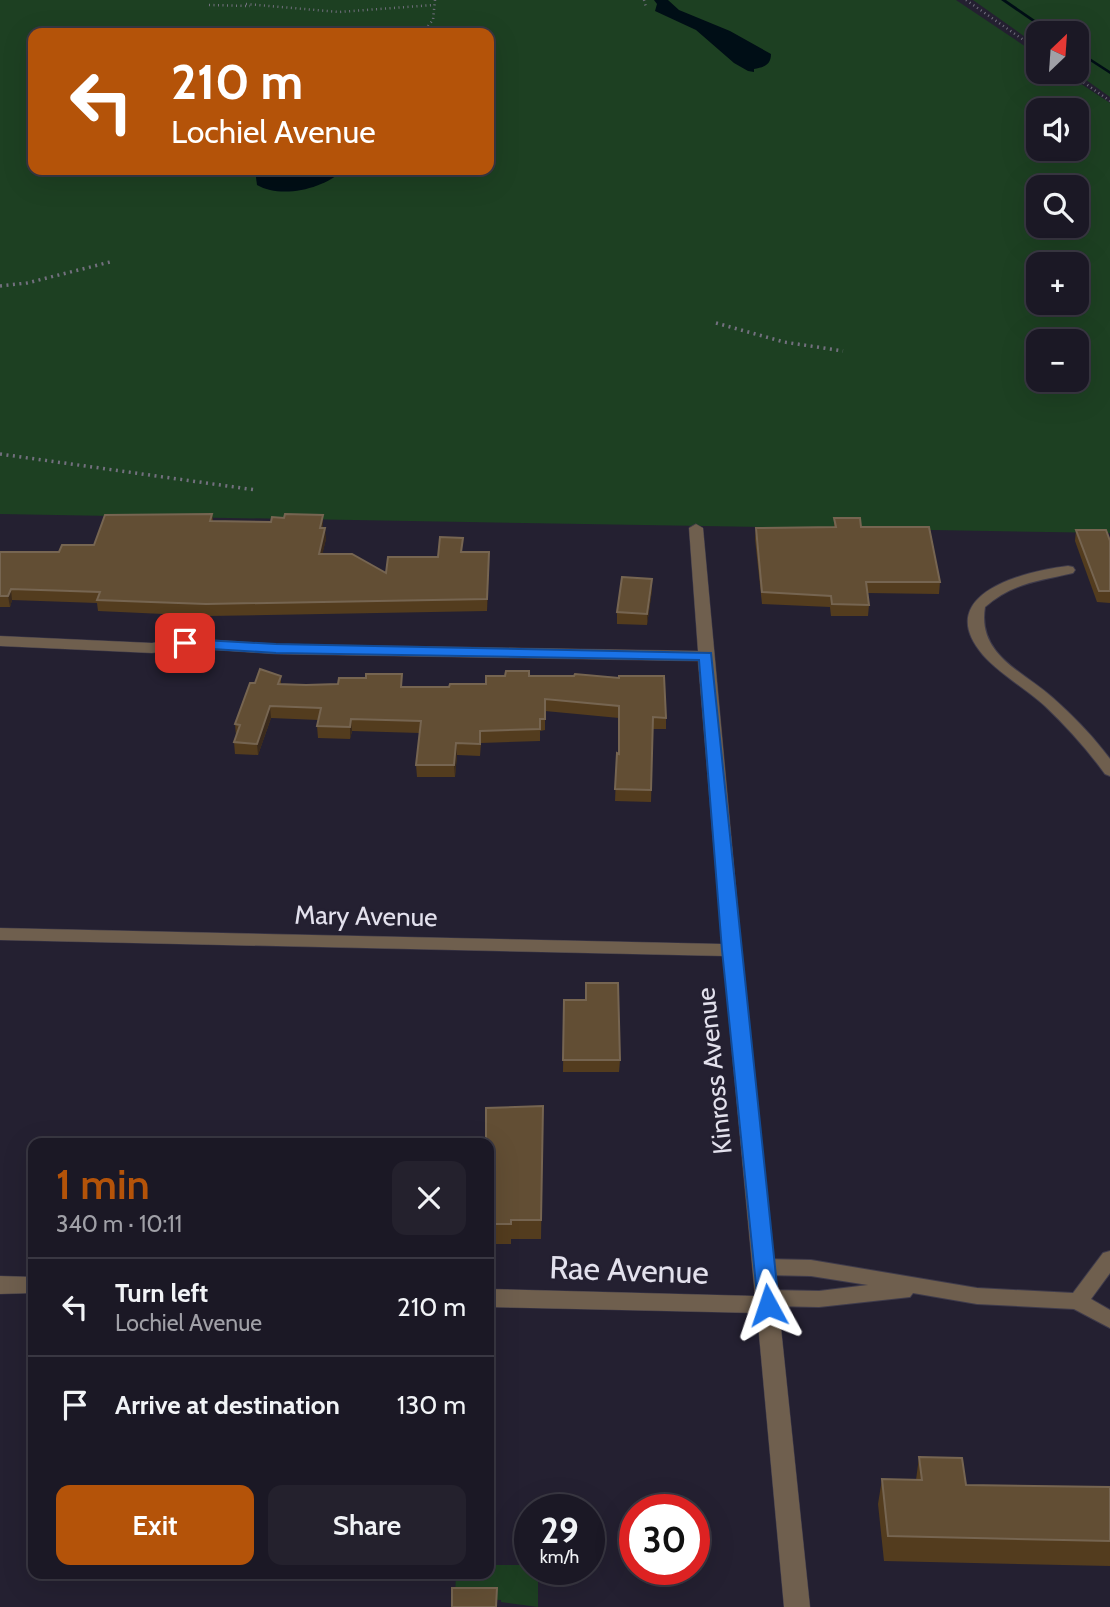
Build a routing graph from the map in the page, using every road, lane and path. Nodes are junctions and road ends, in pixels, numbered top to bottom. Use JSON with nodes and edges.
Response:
{"nodes":[{"id":1,"x":435,"y":0,"type":"edge"},
{"id":2,"x":645,"y":0,"type":"edge"},
{"id":3,"x":966,"y":0,"type":"edge"},
{"id":4,"x":246,"y":4,"type":"dead end"},
{"id":5,"x":209,"y":5,"type":"dead end"},
{"id":6,"x":433,"y":5,"type":"junction"},
{"id":7,"x":251,"y":6,"type":"junction"},
{"id":8,"x":646,"y":6,"type":"dead end"},
{"id":9,"x":428,"y":26,"type":"dead end"},
{"id":10,"x":1026,"y":42,"type":"edge"},
{"id":11,"x":1087,"y":84,"type":"edge"},
{"id":12,"x":1110,"y":100,"type":"edge"},
{"id":13,"x":114,"y":261,"type":"dead end"},
{"id":14,"x":0,"y":286,"type":"edge"},
{"id":15,"x":716,"y":323,"type":"dead end"},
{"id":16,"x":843,"y":351,"type":"dead end"},
{"id":17,"x":0,"y":454,"type":"edge"},
{"id":18,"x":256,"y":490,"type":"dead end"},
{"id":19,"x":696,"y":528,"type":"dead end"},
{"id":20,"x":1068,"y":570,"type":"dead end"},
{"id":21,"x":0,"y":641,"type":"edge"},
{"id":22,"x":705,"y":656,"type":"junction"},
{"id":23,"x":1110,"y":771,"type":"edge"},
{"id":24,"x":0,"y":934,"type":"edge"},
{"id":25,"x":731,"y":950,"type":"junction"},
{"id":26,"x":1110,"y":1258,"type":"edge"},
{"id":27,"x":765,"y":1267,"type":"junction"},
{"id":28,"x":0,"y":1284,"type":"edge"},
{"id":29,"x":28,"y":1285,"type":"edge"},
{"id":30,"x":943,"y":1290,"type":"junction"},
{"id":31,"x":494,"y":1298,"type":"edge"},
{"id":32,"x":768,"y":1301,"type":"junction"},
{"id":33,"x":1078,"y":1301,"type":"junction"},
{"id":34,"x":1110,"y":1320,"type":"edge"},
{"id":35,"x":797,"y":1607,"type":"edge"}],
"edges":[{"from":1,"to":6,"type":"path"},
{"from":2,"to":8,"type":"path"},
{"from":3,"to":10,"type":"path"},
{"from":4,"to":7,"type":"path"},
{"from":5,"to":7,"type":"path"},
{"from":6,"to":7,"type":"path"},
{"from":6,"to":9,"type":"path"},
{"from":11,"to":12,"type":"path"},
{"from":13,"to":14,"type":"path"},
{"from":15,"to":16,"type":"path"},
{"from":17,"to":18,"type":"path"},
{"from":19,"to":22,"type":"street","name":"Kinross Avenue"},
{"from":20,"to":23,"type":"lane"},
{"from":21,"to":22,"type":"street"},
{"from":22,"to":25,"type":"street","name":"Kinross Avenue"},
{"from":24,"to":25,"type":"street","name":"Mary Avenue"},
{"from":25,"to":27,"type":"street","name":"Kinross Avenue"},
{"from":26,"to":33,"type":"lane"},
{"from":27,"to":30,"type":"lane"},
{"from":27,"to":32,"type":"street","name":"Kinross Avenue"},
{"from":28,"to":29,"type":"street"},
{"from":30,"to":32,"type":"lane"},
{"from":30,"to":33,"type":"lane"},
{"from":31,"to":32,"type":"street","name":"Rae Avenue"},
{"from":32,"to":35,"type":"street","name":"Kinross Avenue"},
{"from":33,"to":34,"type":"lane"}]}
